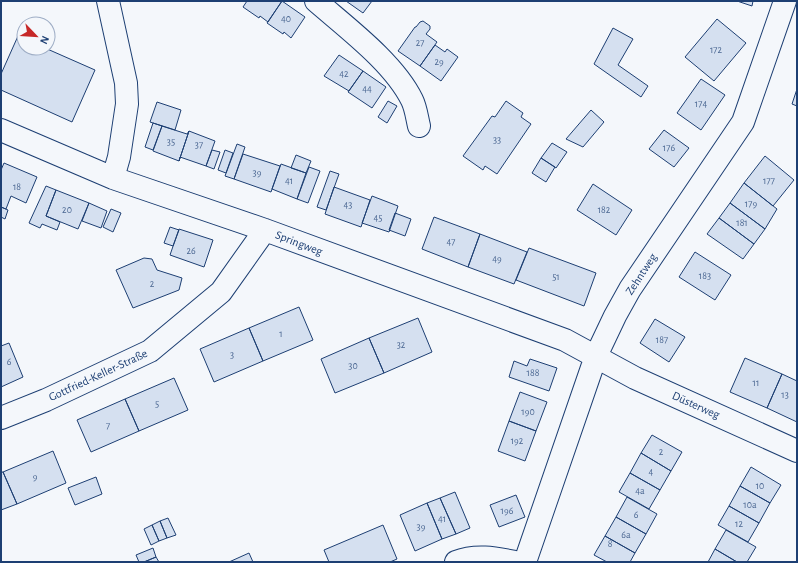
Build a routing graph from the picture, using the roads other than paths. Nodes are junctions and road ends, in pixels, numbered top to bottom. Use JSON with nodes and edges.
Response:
{"nodes":[{"id":1,"x":108,"y":1,"type":"edge"},
{"id":2,"x":316,"y":1,"type":"edge"},
{"id":3,"x":785,"y":1,"type":"edge"},
{"id":4,"x":419,"y":126,"type":"dead end"},
{"id":5,"x":1,"y":130,"type":"edge"},
{"id":6,"x":114,"y":178,"type":"junction"},
{"id":7,"x":265,"y":230,"type":"junction"},
{"id":8,"x":596,"y":356,"type":"junction"},
{"id":9,"x":1,"y":418,"type":"edge"},
{"id":10,"x":797,"y":451,"type":"edge"},
{"id":11,"x":456,"y":562,"type":"edge"},
{"id":12,"x":516,"y":562,"type":"edge"},
{"id":13,"x":525,"y":562,"type":"edge"}],
"edges":[{"from":1,"to":6,"type":"street"},
{"from":2,"to":4,"type":"street"},
{"from":3,"to":8,"type":"street","name":"Zehntweg"},
{"from":5,"to":6,"type":"street","name":"Springweg"},
{"from":6,"to":7,"type":"street","name":"Springweg"},
{"from":7,"to":8,"type":"street","name":"Springweg"},
{"from":7,"to":9,"type":"street","name":"Gottfried-Keller-Straße"},
{"from":8,"to":10,"type":"street","name":"Düsterweg"},
{"from":8,"to":13,"type":"street","name":"Zehntweg"},
{"from":11,"to":12,"type":"street"}]}
